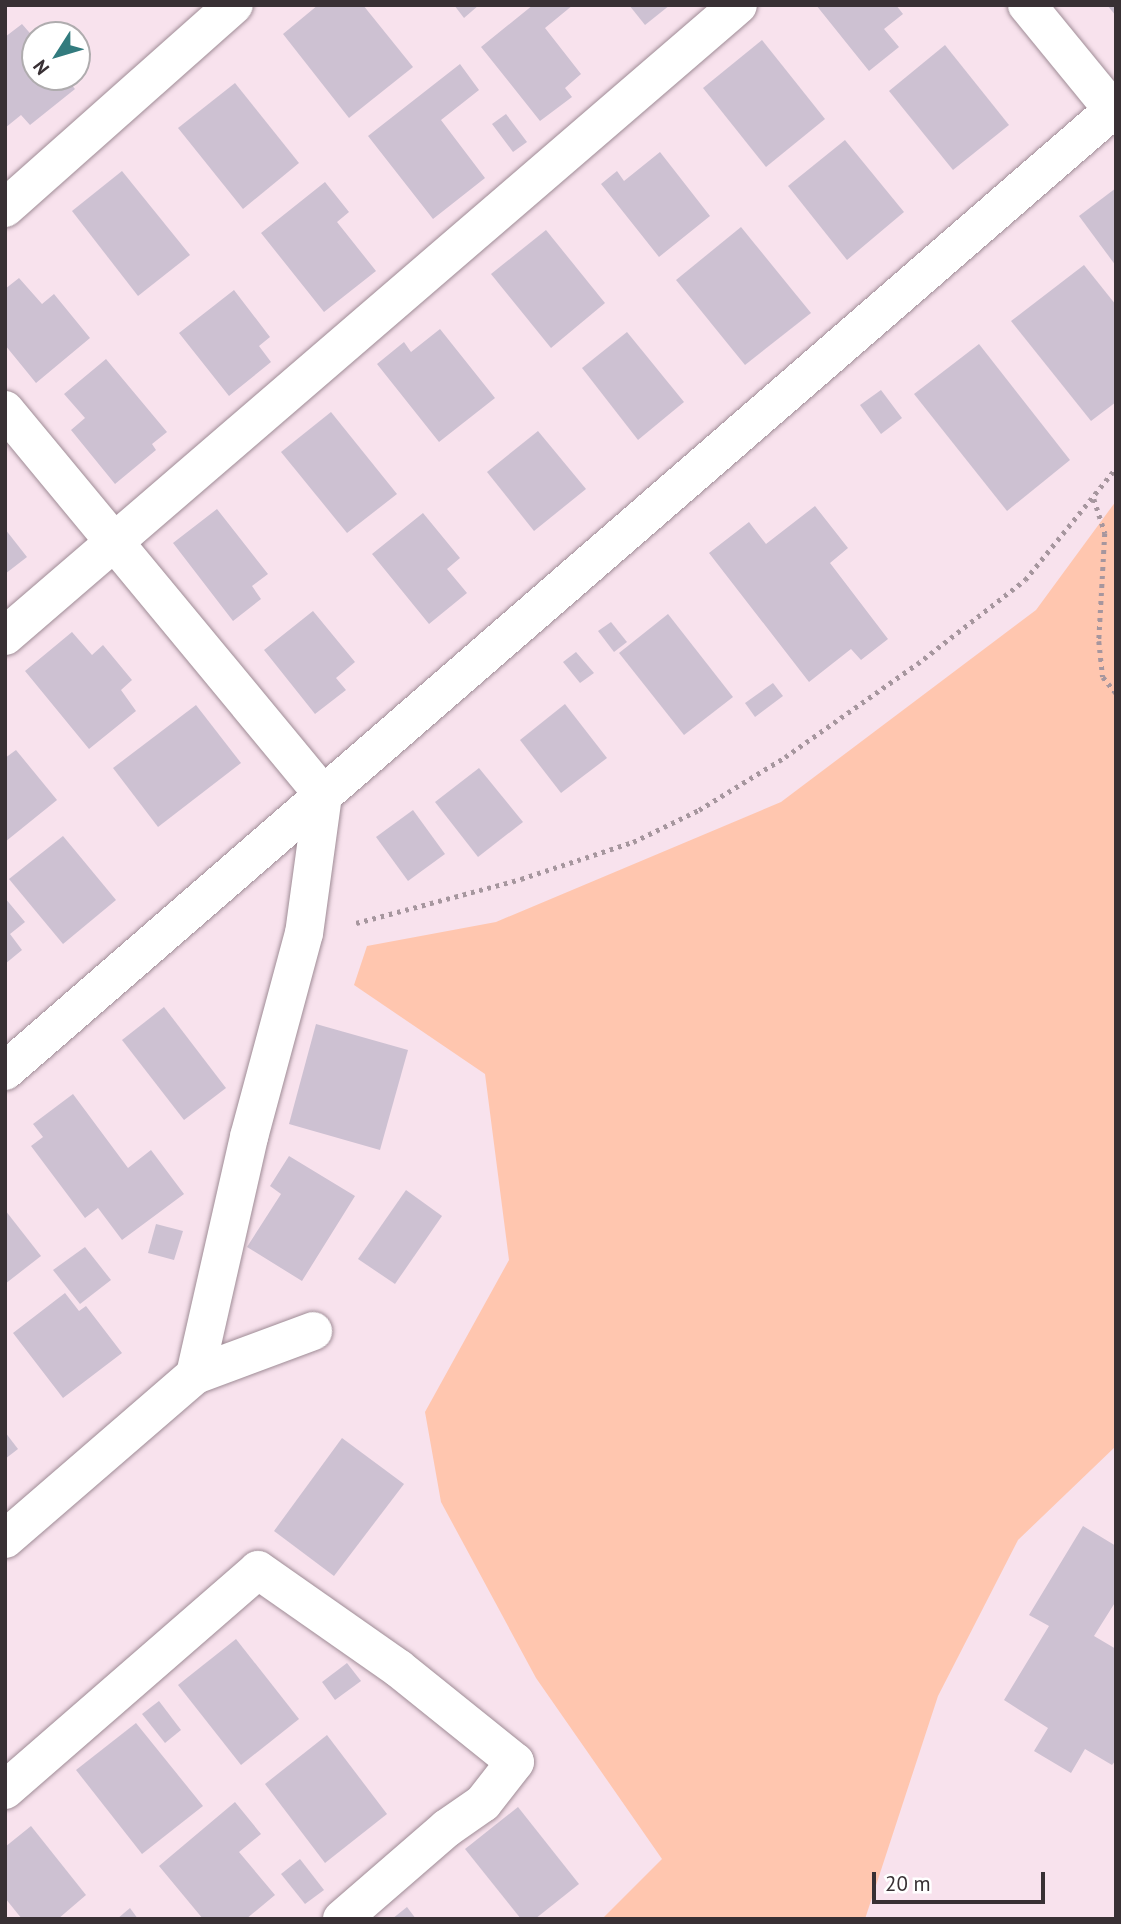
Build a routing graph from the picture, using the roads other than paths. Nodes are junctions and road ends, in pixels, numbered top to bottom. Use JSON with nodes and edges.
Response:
{"nodes":[{"id":1,"x":234,"y":5,"type":"edge"},
{"id":2,"x":738,"y":5,"type":"edge"},
{"id":3,"x":1027,"y":5,"type":"edge"},
{"id":4,"x":5,"y":208,"type":"edge"},
{"id":5,"x":5,"y":410,"type":"edge"},
{"id":6,"x":115,"y":541,"type":"junction"},
{"id":7,"x":5,"y":636,"type":"edge"},
{"id":8,"x":323,"y":795,"type":"junction"},
{"id":9,"x":5,"y":1071,"type":"edge"},
{"id":10,"x":313,"y":1331,"type":"dead end"},
{"id":11,"x":195,"y":1375,"type":"junction"},
{"id":12,"x":5,"y":1539,"type":"edge"},
{"id":13,"x":5,"y":1790,"type":"edge"},
{"id":14,"x":342,"y":1919,"type":"edge"}],
"edges":[{"from":1,"to":4,"type":"street"},
{"from":2,"to":6,"type":"street"},
{"from":3,"to":8,"type":"street"},
{"from":5,"to":6,"type":"street"},
{"from":6,"to":7,"type":"street"},
{"from":6,"to":8,"type":"street"},
{"from":8,"to":9,"type":"street"},
{"from":8,"to":11,"type":"street"},
{"from":10,"to":11,"type":"street"},
{"from":11,"to":12,"type":"street"},
{"from":13,"to":14,"type":"street"}]}
